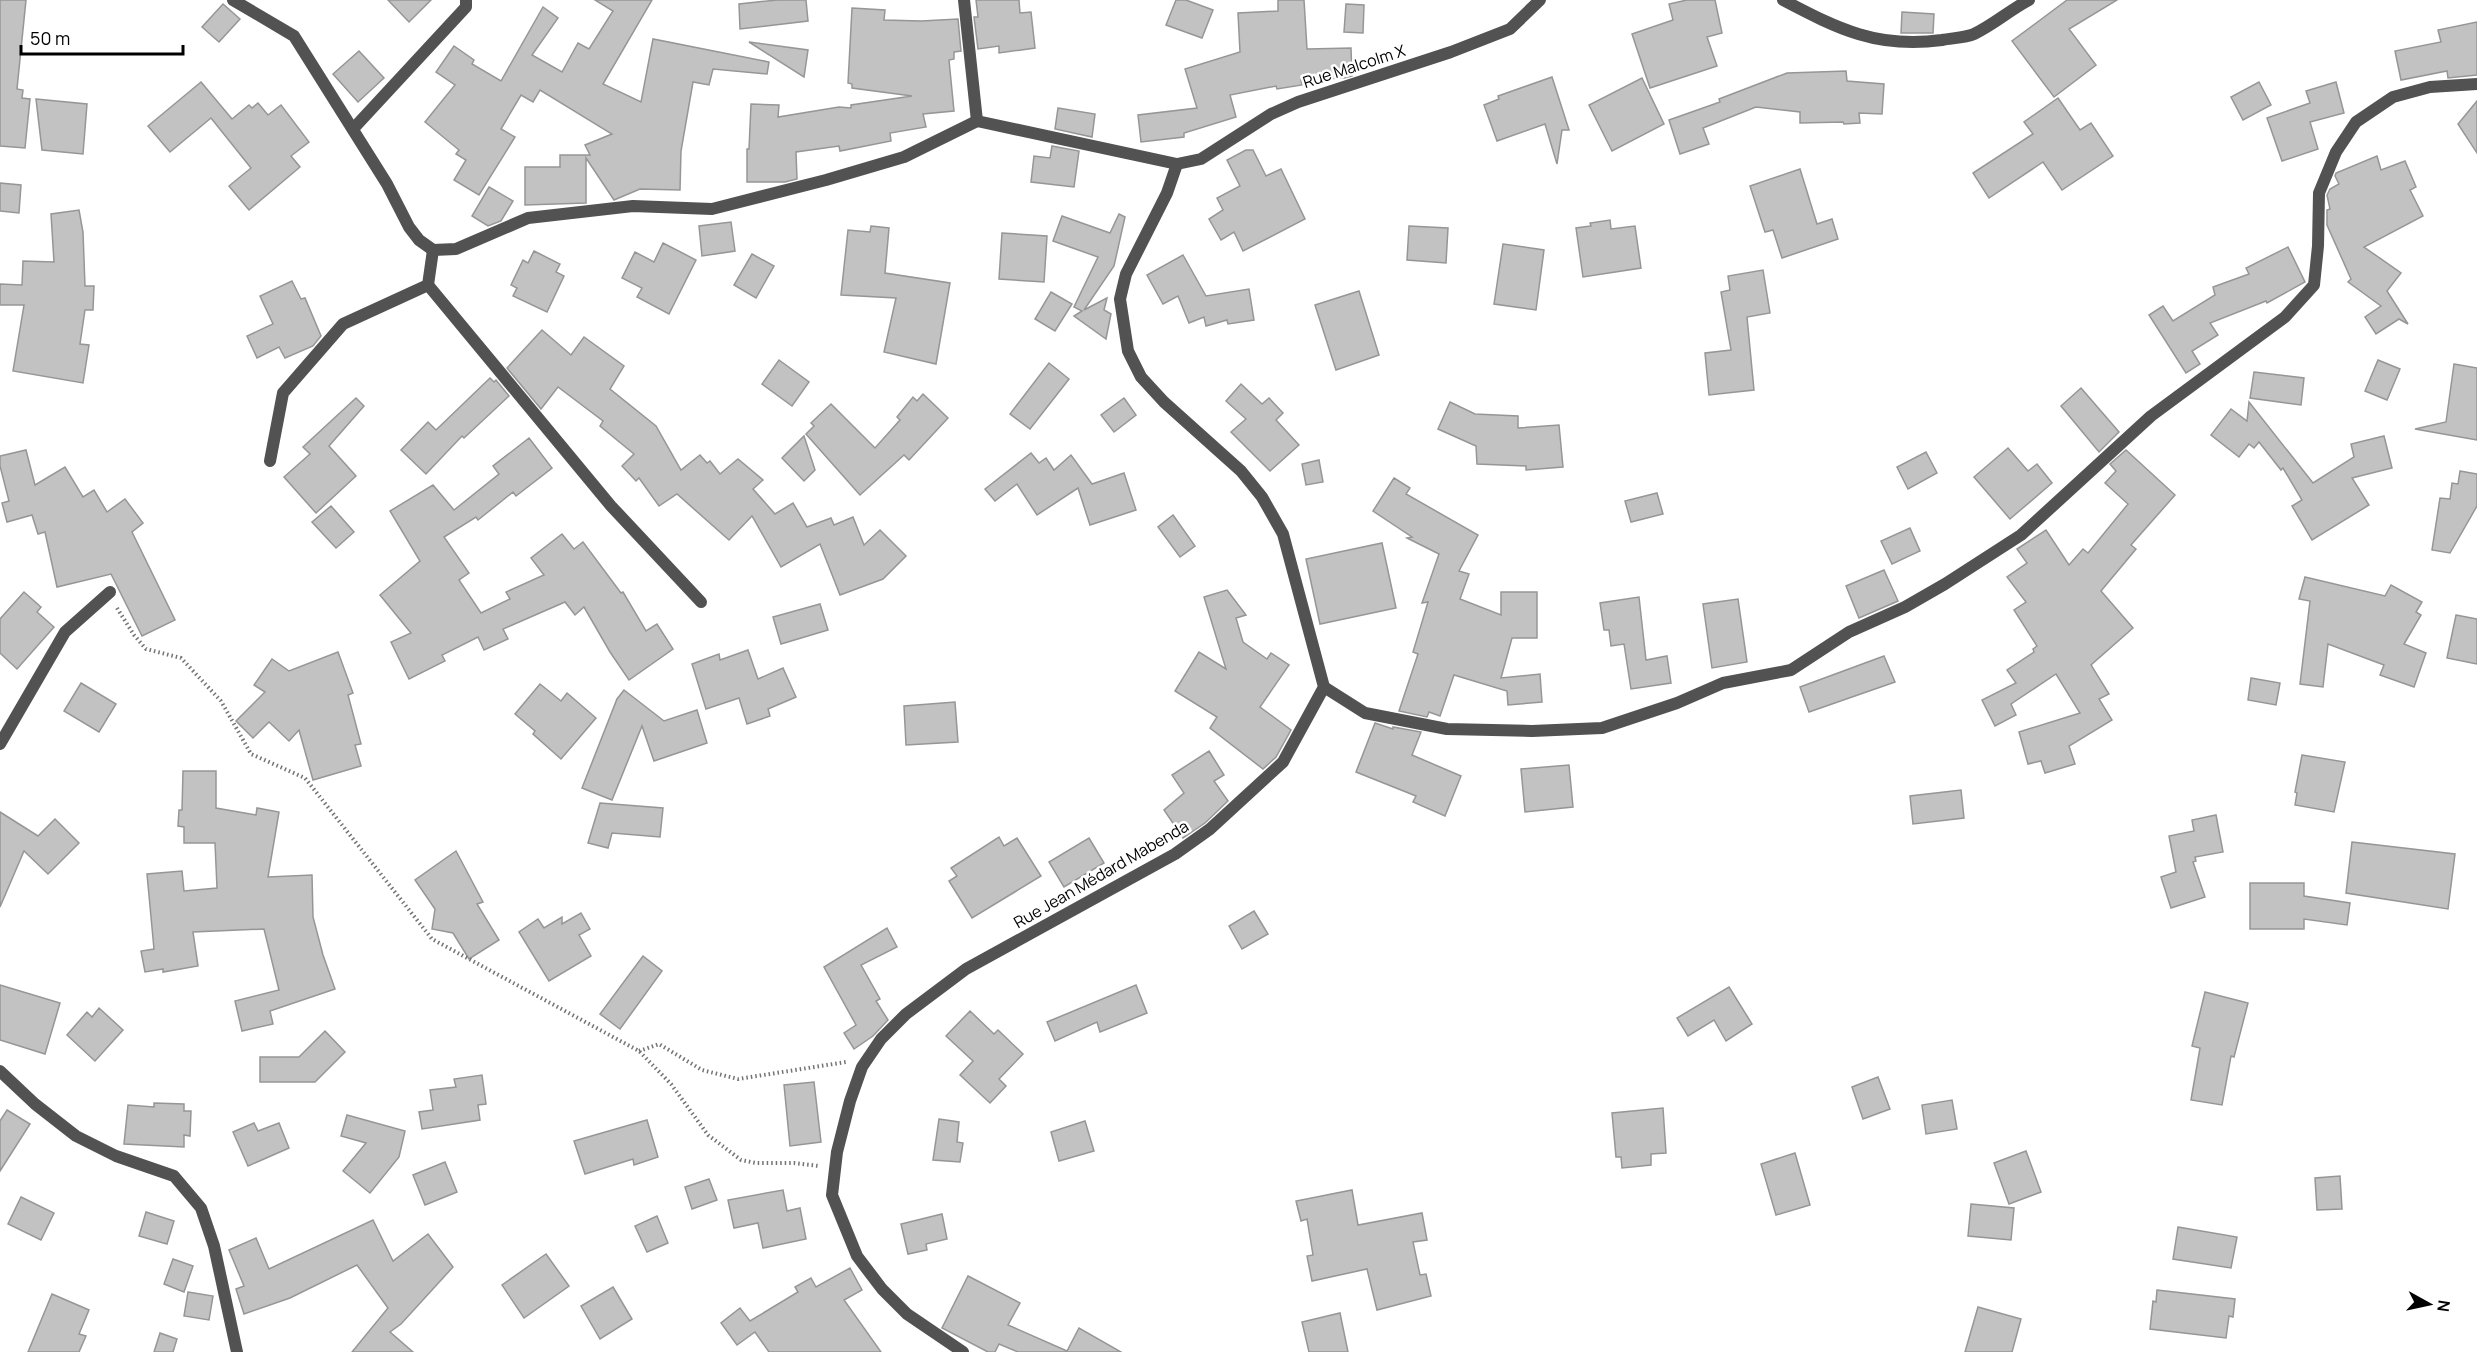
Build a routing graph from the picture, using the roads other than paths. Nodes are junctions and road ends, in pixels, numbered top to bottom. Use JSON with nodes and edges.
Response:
{"nodes":[{"id":1,"x":233,"y":0,"type":"edge"},
{"id":2,"x":466,"y":0,"type":"edge"},
{"id":3,"x":964,"y":0,"type":"edge"},
{"id":4,"x":1540,"y":0,"type":"edge"},
{"id":5,"x":1783,"y":0,"type":"edge"},
{"id":6,"x":2030,"y":0,"type":"edge"},
{"id":7,"x":2477,"y":84,"type":"edge"},
{"id":8,"x":976,"y":121,"type":"junction"},
{"id":9,"x":353,"y":129,"type":"junction"},
{"id":10,"x":1177,"y":164,"type":"junction"},
{"id":11,"x":433,"y":250,"type":"junction"},
{"id":12,"x":428,"y":285,"type":"junction"},
{"id":13,"x":270,"y":461,"type":"dead end"},
{"id":14,"x":110,"y":592,"type":"road end"},
{"id":15,"x":701,"y":603,"type":"dead end"},
{"id":16,"x":1324,"y":687,"type":"junction"},
{"id":17,"x":0,"y":744,"type":"edge"},
{"id":18,"x":0,"y":1071,"type":"edge"},
{"id":19,"x":237,"y":1352,"type":"edge"},
{"id":20,"x":963,"y":1352,"type":"edge"}],
"edges":[{"from":1,"to":9,"type":"street"},
{"from":2,"to":9,"type":"street"},
{"from":3,"to":8,"type":"street"},
{"from":4,"to":10,"type":"street","name":"Rue Malcolm X"},
{"from":5,"to":6,"type":"street"},
{"from":7,"to":16,"type":"street"},
{"from":8,"to":10,"type":"street"},
{"from":8,"to":11,"type":"street"},
{"from":9,"to":11,"type":"street"},
{"from":10,"to":16,"type":"street"},
{"from":11,"to":12,"type":"street"},
{"from":12,"to":13,"type":"street"},
{"from":12,"to":15,"type":"street"},
{"from":14,"to":17,"type":"street"},
{"from":16,"to":20,"type":"street","name":"Rue Jean Médard Mabenda"},
{"from":18,"to":19,"type":"street"}]}
